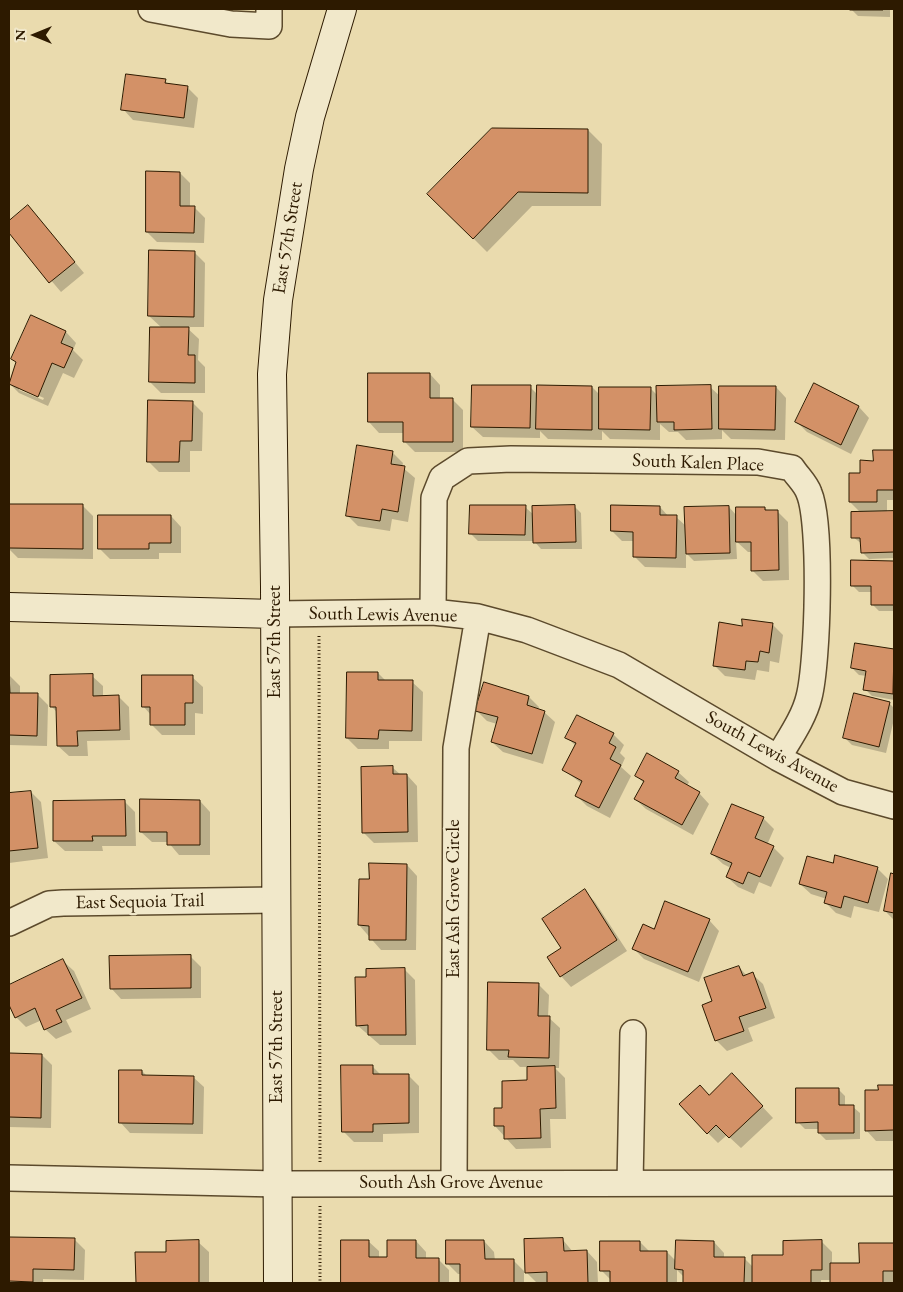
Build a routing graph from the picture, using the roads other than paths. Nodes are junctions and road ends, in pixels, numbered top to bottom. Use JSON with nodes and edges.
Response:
{"nodes":[{"id":1,"x":152,"y":9,"type":"edge"},
{"id":2,"x":342,"y":9,"type":"edge"},
{"id":3,"x":269,"y":18,"type":"edge"},
{"id":4,"x":9,"y":607,"type":"edge"},
{"id":5,"x":433,"y":612,"type":"junction"},
{"id":6,"x":275,"y":614,"type":"junction"},
{"id":7,"x":478,"y":617,"type":"junction"},
{"id":8,"x":778,"y":758,"type":"junction"},
{"id":9,"x":894,"y":806,"type":"edge"},
{"id":10,"x":276,"y":900,"type":"junction"},
{"id":11,"x":9,"y":923,"type":"edge"},
{"id":12,"x":634,"y":1034,"type":"dead end"},
{"id":13,"x":9,"y":1178,"type":"edge"},
{"id":14,"x":454,"y":1183,"type":"junction"},
{"id":15,"x":630,"y":1183,"type":"junction"},
{"id":16,"x":278,"y":1184,"type":"junction"},
{"id":17,"x":894,"y":1184,"type":"edge"},
{"id":18,"x":278,"y":1283,"type":"edge"}],
"edges":[{"from":1,"to":3,"type":"street"},
{"from":2,"to":6,"type":"main road","name":"East 57th Street"},
{"from":4,"to":6,"type":"main road","name":"South Lewis Avenue"},
{"from":5,"to":6,"type":"street","name":"South Lewis Avenue"},
{"from":5,"to":7,"type":"street","name":"South Lewis Avenue"},
{"from":5,"to":8,"type":"street","name":"South Kalen Place"},
{"from":6,"to":10,"type":"main road","name":"East 57th Street"},
{"from":7,"to":8,"type":"street","name":"South Lewis Avenue"},
{"from":7,"to":14,"type":"street","name":"East Ash Grove Circle"},
{"from":8,"to":9,"type":"street","name":"South Lewis Avenue"},
{"from":10,"to":11,"type":"street","name":"East Sequoia Trail"},
{"from":10,"to":16,"type":"main road","name":"East 57th Street"},
{"from":12,"to":15,"type":"street"},
{"from":13,"to":16,"type":"street","name":"South Ash Grove Avenue"},
{"from":14,"to":15,"type":"street","name":"South Ash Grove Avenue"},
{"from":14,"to":16,"type":"street","name":"South Ash Grove Avenue"},
{"from":15,"to":17,"type":"street","name":"South Ash Grove Avenue"},
{"from":16,"to":18,"type":"main road","name":"East 57th Street"}]}
